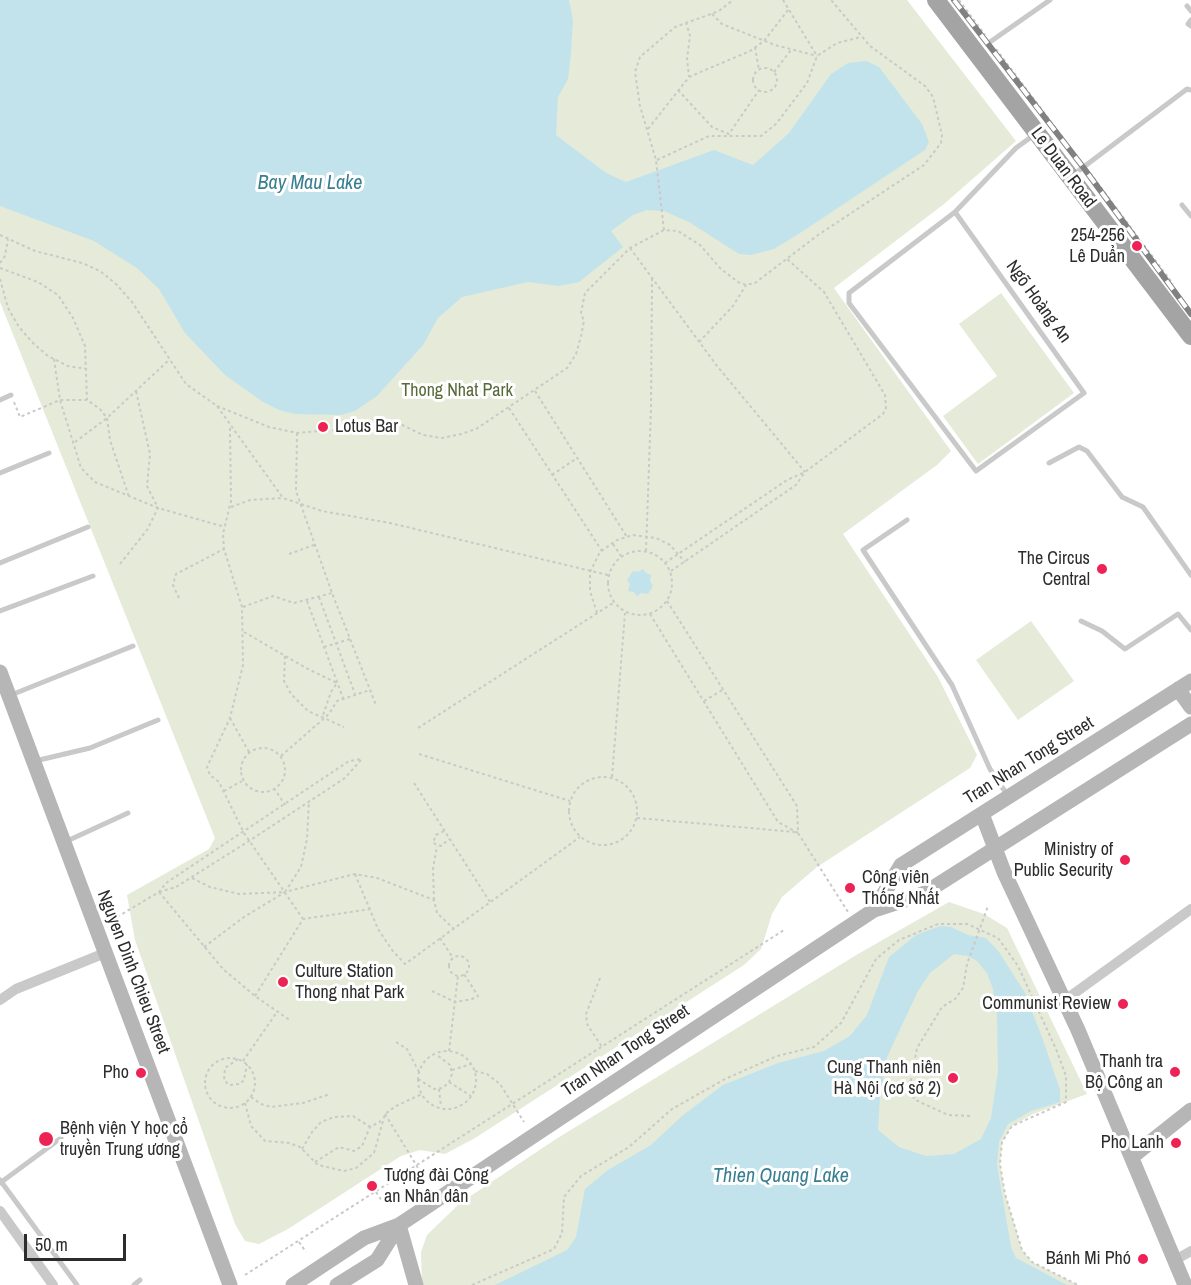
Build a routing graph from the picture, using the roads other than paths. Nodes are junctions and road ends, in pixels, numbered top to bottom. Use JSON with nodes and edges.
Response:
{"nodes":[{"id":1,"x":936,"y":0,"type":"edge"},
{"id":2,"x":1050,"y":0,"type":"edge"},
{"id":3,"x":1191,"y":20,"type":"edge"},
{"id":4,"x":1191,"y":26,"type":"edge"},
{"id":5,"x":990,"y":42,"type":"road end"},
{"id":6,"x":1191,"y":90,"type":"edge"},
{"id":7,"x":1036,"y":134,"type":"junction"},
{"id":8,"x":1069,"y":177,"type":"junction"},
{"id":9,"x":1182,"y":205,"type":"dead end"},
{"id":10,"x":955,"y":212,"type":"junction"},
{"id":11,"x":1191,"y":216,"type":"edge"},
{"id":12,"x":1187,"y":326,"type":"edge"},
{"id":13,"x":11,"y":395,"type":"road end"},
{"id":14,"x":0,"y":400,"type":"edge"},
{"id":15,"x":49,"y":453,"type":"dead end"},
{"id":16,"x":1049,"y":463,"type":"dead end"},
{"id":17,"x":0,"y":473,"type":"edge"},
{"id":18,"x":907,"y":520,"type":"dead end"},
{"id":19,"x":88,"y":527,"type":"dead end"},
{"id":20,"x":0,"y":563,"type":"edge"},
{"id":21,"x":1191,"y":575,"type":"edge"},
{"id":22,"x":93,"y":576,"type":"dead end"},
{"id":23,"x":0,"y":611,"type":"edge"},
{"id":24,"x":1081,"y":621,"type":"dead end"},
{"id":25,"x":1191,"y":630,"type":"edge"},
{"id":26,"x":133,"y":646,"type":"dead end"},
{"id":27,"x":0,"y":672,"type":"edge"},
{"id":28,"x":1184,"y":685,"type":"edge"},
{"id":29,"x":10,"y":696,"type":"junction"},
{"id":30,"x":1191,"y":707,"type":"edge"},
{"id":31,"x":158,"y":720,"type":"dead end"},
{"id":32,"x":1191,"y":724,"type":"edge"},
{"id":33,"x":34,"y":762,"type":"junction"},
{"id":34,"x":1009,"y":797,"type":"junction"},
{"id":35,"x":128,"y":813,"type":"dead end"},
{"id":36,"x":982,"y":814,"type":"junction"},
{"id":37,"x":62,"y":843,"type":"junction"},
{"id":38,"x":996,"y":848,"type":"junction"},
{"id":39,"x":1191,"y":909,"type":"edge"},
{"id":40,"x":874,"y":910,"type":"junction"},
{"id":41,"x":105,"y":952,"type":"junction"},
{"id":42,"x":0,"y":1000,"type":"edge"},
{"id":43,"x":1065,"y":1000,"type":"junction"},
{"id":44,"x":1191,"y":1110,"type":"edge"},
{"id":45,"x":61,"y":1138,"type":"dead end"},
{"id":46,"x":1132,"y":1156,"type":"junction"},
{"id":47,"x":0,"y":1181,"type":"edge"},
{"id":48,"x":0,"y":1211,"type":"edge"},
{"id":49,"x":399,"y":1225,"type":"junction"},
{"id":50,"x":1191,"y":1251,"type":"edge"},
{"id":51,"x":1175,"y":1260,"type":"junction"},
{"id":52,"x":141,"y":1280,"type":"dead end"},
{"id":53,"x":53,"y":1285,"type":"edge"},
{"id":54,"x":77,"y":1285,"type":"edge"},
{"id":55,"x":134,"y":1285,"type":"edge"},
{"id":56,"x":230,"y":1285,"type":"edge"},
{"id":57,"x":293,"y":1285,"type":"edge"},
{"id":58,"x":338,"y":1285,"type":"edge"},
{"id":59,"x":416,"y":1285,"type":"edge"},
{"id":60,"x":1185,"y":1285,"type":"edge"}],
"edges":[{"from":1,"to":7,"type":"main road","name":"Le Duan Road"},
{"from":2,"to":5,"type":"lane"},
{"from":3,"to":4,"type":"lane"},
{"from":6,"to":8,"type":"lane"},
{"from":7,"to":8,"type":"main road","name":"Le Duan Road"},
{"from":7,"to":10,"type":"lane"},
{"from":8,"to":12,"type":"main road","name":"Le Duan Road"},
{"from":9,"to":11,"type":"lane"},
{"from":10,"to":10,"type":"lane","name":"Ngõ Hoàng An"},
{"from":13,"to":14,"type":"lane"},
{"from":15,"to":17,"type":"lane"},
{"from":16,"to":21,"type":"lane"},
{"from":18,"to":34,"type":"lane"},
{"from":19,"to":20,"type":"lane"},
{"from":22,"to":23,"type":"lane"},
{"from":24,"to":25,"type":"lane"},
{"from":26,"to":29,"type":"lane"},
{"from":27,"to":29,"type":"street","name":"Nguyen Dinh Chieu Street"},
{"from":28,"to":30,"type":"street"},
{"from":28,"to":34,"type":"street","name":"Tran Nhan Tong Street"},
{"from":29,"to":33,"type":"street","name":"Nguyen Dinh Chieu Street"},
{"from":31,"to":33,"type":"lane"},
{"from":32,"to":38,"type":"street","name":"Tran Nhan Tong Street"},
{"from":33,"to":37,"type":"street","name":"Nguyen Dinh Chieu Street"},
{"from":34,"to":36,"type":"street","name":"Tran Nhan Tong Street"},
{"from":35,"to":37,"type":"lane"},
{"from":36,"to":38,"type":"street"},
{"from":36,"to":40,"type":"street","name":"Tran Nhan Tong Street"},
{"from":37,"to":41,"type":"street","name":"Nguyen Dinh Chieu Street"},
{"from":38,"to":40,"type":"street","name":"Tran Nhan Tong Street"},
{"from":38,"to":43,"type":"street"},
{"from":39,"to":43,"type":"street"},
{"from":40,"to":49,"type":"street","name":"Tran Nhan Tong Street"},
{"from":41,"to":42,"type":"street"},
{"from":41,"to":56,"type":"street","name":"Nguyen Dinh Chieu Street"},
{"from":43,"to":46,"type":"street"},
{"from":44,"to":46,"type":"street"},
{"from":45,"to":47,"type":"lane"},
{"from":46,"to":51,"type":"street"},
{"from":47,"to":54,"type":"lane"},
{"from":48,"to":53,"type":"street"},
{"from":49,"to":57,"type":"street","name":"Tran Nhan Tong Street"},
{"from":49,"to":58,"type":"street","name":"Tran Nhan Tong Street"},
{"from":49,"to":59,"type":"street"},
{"from":50,"to":51,"type":"street"},
{"from":51,"to":60,"type":"street"},
{"from":52,"to":55,"type":"lane"}]}
